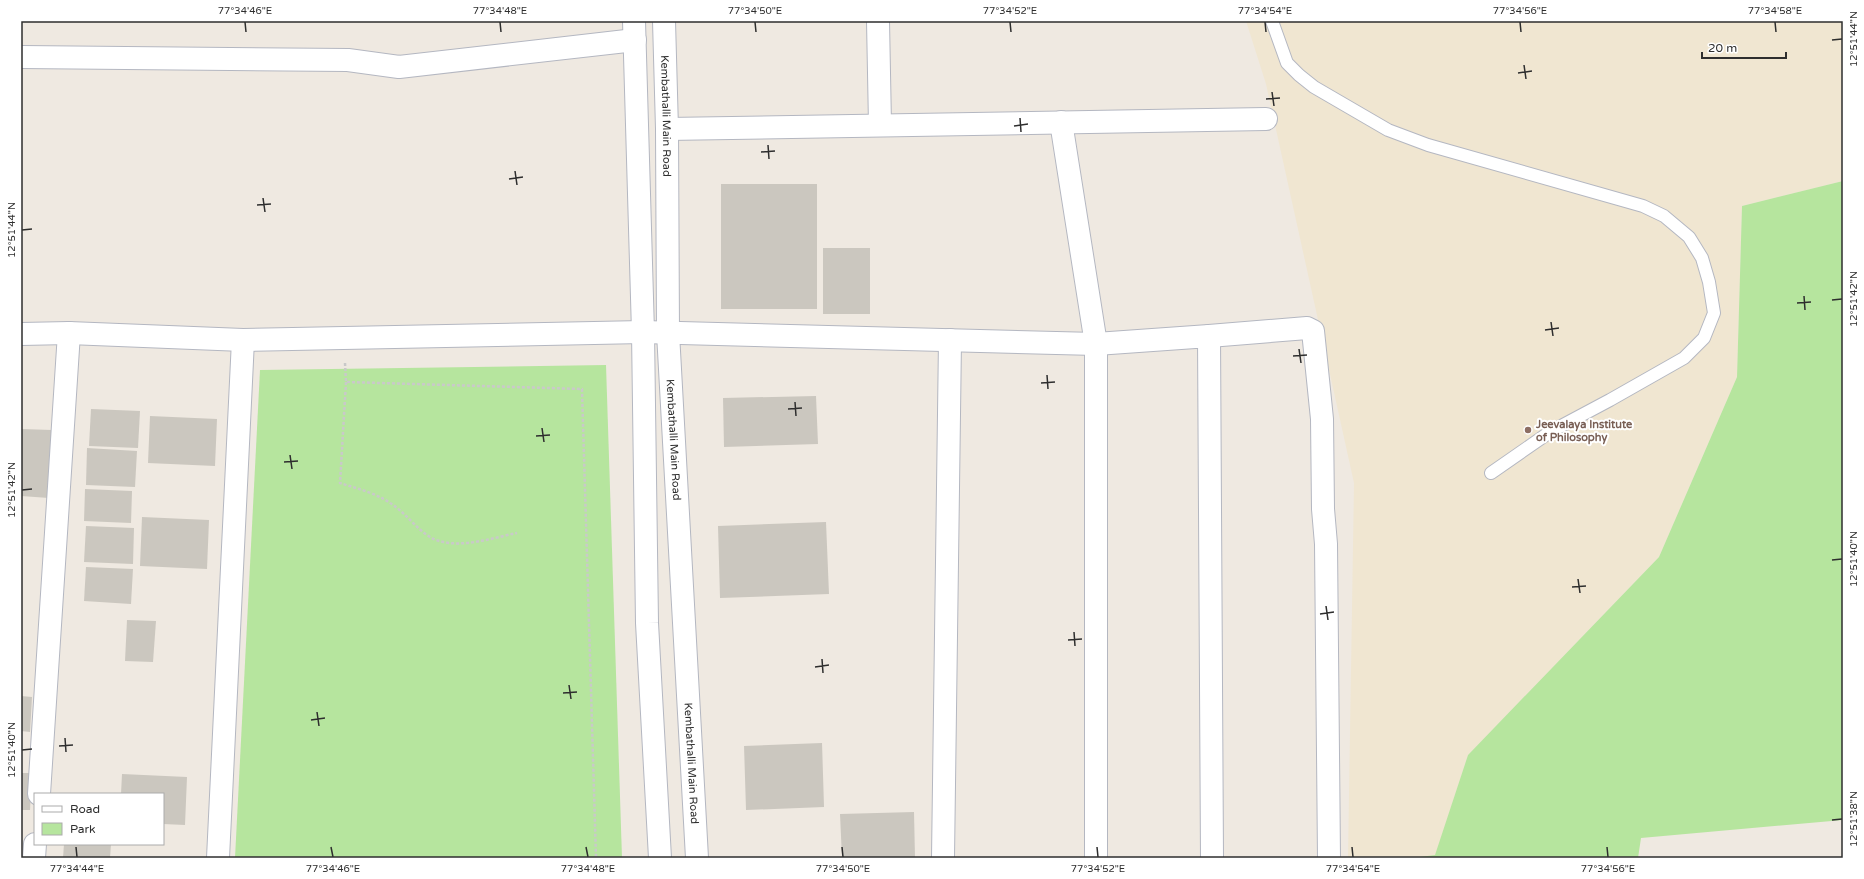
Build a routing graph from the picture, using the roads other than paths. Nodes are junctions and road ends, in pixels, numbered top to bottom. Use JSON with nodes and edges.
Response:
{"nodes":[{"id":1,"x":664,"y":21,"type":"edge"},
{"id":2,"x":878,"y":21,"type":"edge"},
{"id":3,"x":1272,"y":21,"type":"edge"},
{"id":4,"x":635,"y":30,"type":"edge"},
{"id":5,"x":21,"y":57,"type":"edge"},
{"id":6,"x":1266,"y":119,"type":"dead end"},
{"id":7,"x":1061,"y":122,"type":"junction"},
{"id":8,"x":880,"y":125,"type":"junction"},
{"id":9,"x":667,"y":129,"type":"junction"},
{"id":10,"x":643,"y":332,"type":"junction"},
{"id":11,"x":69,"y":333,"type":"junction"},
{"id":12,"x":668,"y":333,"type":"junction"},
{"id":13,"x":21,"y":334,"type":"edge"},
{"id":14,"x":1209,"y":336,"type":"junction"},
{"id":15,"x":243,"y":340,"type":"junction"},
{"id":16,"x":950,"y":340,"type":"junction"},
{"id":17,"x":1096,"y":344,"type":"junction"},
{"id":18,"x":1491,"y":473,"type":"dead end"},
{"id":19,"x":39,"y":793,"type":"edge"},
{"id":20,"x":35,"y":845,"type":"edge"},
{"id":21,"x":34,"y":858,"type":"edge"},
{"id":22,"x":218,"y":858,"type":"edge"},
{"id":23,"x":660,"y":858,"type":"edge"},
{"id":24,"x":697,"y":858,"type":"edge"},
{"id":25,"x":943,"y":858,"type":"edge"},
{"id":26,"x":1096,"y":858,"type":"edge"},
{"id":27,"x":1212,"y":858,"type":"edge"},
{"id":28,"x":1329,"y":858,"type":"edge"}],
"edges":[{"from":1,"to":9,"type":"street","name":"Kembathalli Main Road"},
{"from":2,"to":8,"type":"street"},
{"from":3,"to":18,"type":"lane"},
{"from":4,"to":5,"type":"street"},
{"from":4,"to":10,"type":"street"},
{"from":6,"to":7,"type":"street"},
{"from":7,"to":8,"type":"street"},
{"from":7,"to":17,"type":"street"},
{"from":8,"to":9,"type":"street"},
{"from":9,"to":12,"type":"street","name":"Kembathalli Main Road"},
{"from":10,"to":12,"type":"street"},
{"from":10,"to":15,"type":"street"},
{"from":10,"to":23,"type":"street"},
{"from":11,"to":13,"type":"street"},
{"from":11,"to":15,"type":"street"},
{"from":11,"to":19,"type":"street"},
{"from":12,"to":16,"type":"street"},
{"from":12,"to":24,"type":"street","name":"Kembathalli Main Road"},
{"from":14,"to":17,"type":"street"},
{"from":14,"to":27,"type":"street"},
{"from":14,"to":28,"type":"street"},
{"from":15,"to":22,"type":"street"},
{"from":16,"to":17,"type":"street"},
{"from":16,"to":25,"type":"street"},
{"from":17,"to":26,"type":"street"},
{"from":20,"to":21,"type":"street"}]}
